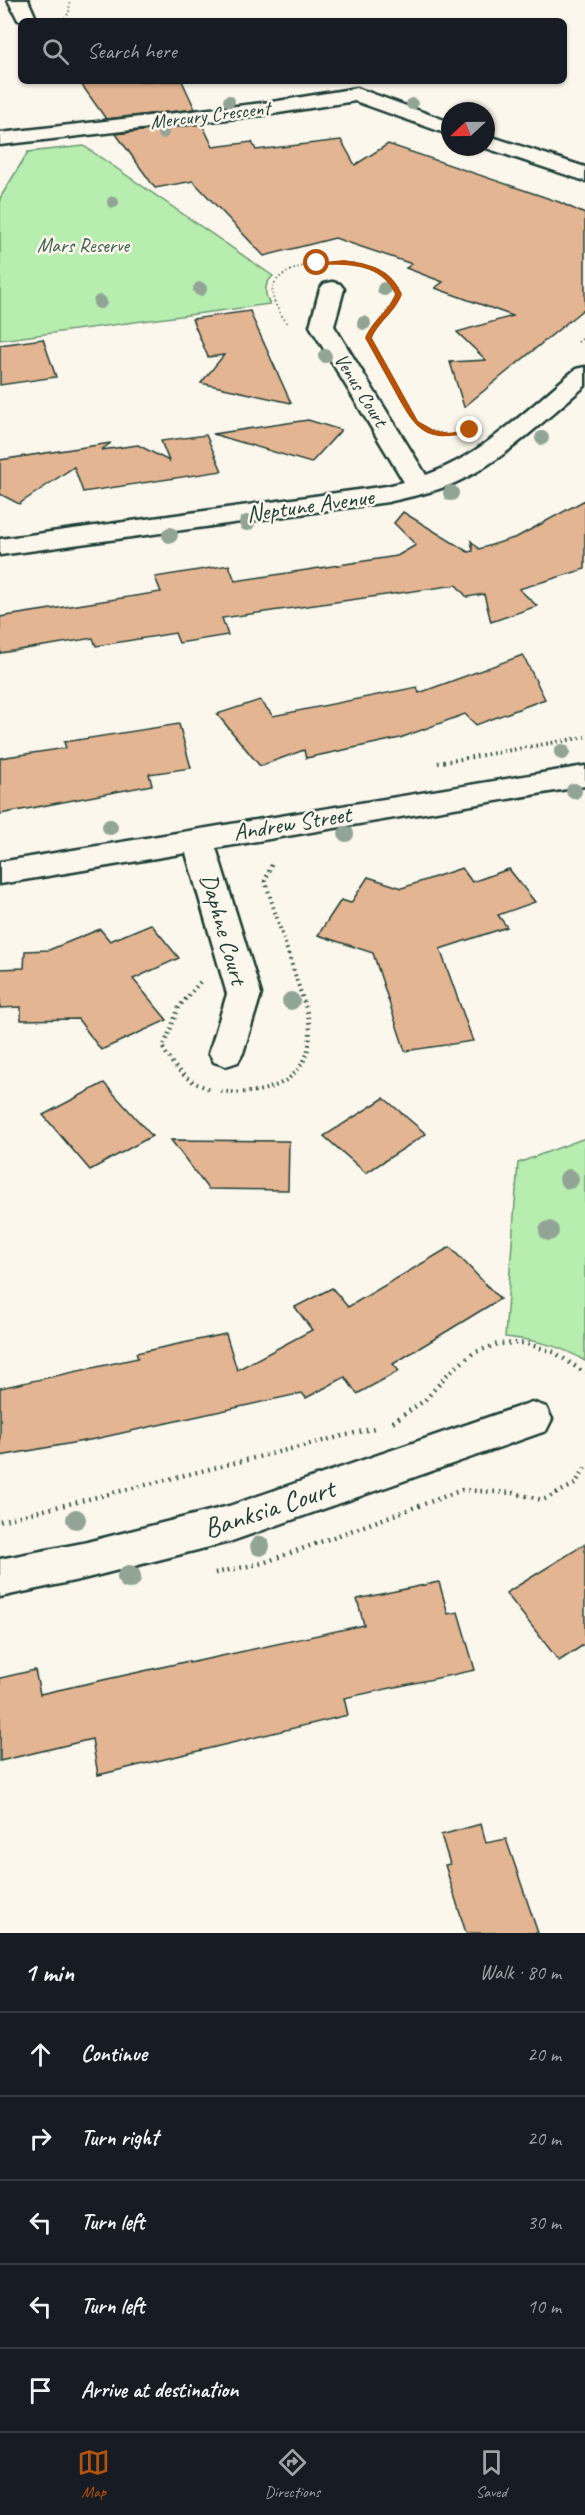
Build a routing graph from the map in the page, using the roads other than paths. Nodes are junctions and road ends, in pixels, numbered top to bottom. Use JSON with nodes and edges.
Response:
{"nodes":[{"id":1,"x":441,"y":126,"type":"edge"},
{"id":2,"x":0,"y":139,"type":"edge"},
{"id":3,"x":495,"y":144,"type":"edge"},
{"id":4,"x":585,"y":174,"type":"edge"},
{"id":5,"x":332,"y":289,"type":"dead end"},
{"id":6,"x":585,"y":374,"type":"edge"},
{"id":7,"x":420,"y":486,"type":"junction"},
{"id":8,"x":0,"y":546,"type":"edge"},
{"id":9,"x":585,"y":776,"type":"edge"},
{"id":10,"x":198,"y":838,"type":"junction"},
{"id":11,"x":0,"y":873,"type":"edge"},
{"id":12,"x":226,"y":1053,"type":"dead end"},
{"id":13,"x":532,"y":1419,"type":"dead end"},
{"id":14,"x":0,"y":1578,"type":"edge"}],
"edges":[{"from":1,"to":2,"type":"street","name":"Mercury Crescent"},
{"from":3,"to":4,"type":"street"},
{"from":5,"to":7,"type":"street","name":"Venus Court"},
{"from":6,"to":7,"type":"street","name":"Neptune Avenue"},
{"from":7,"to":8,"type":"street","name":"Neptune Avenue"},
{"from":9,"to":10,"type":"street","name":"Andrew Street"},
{"from":10,"to":11,"type":"street","name":"Andrew Street"},
{"from":10,"to":12,"type":"street","name":"Daphne Court"},
{"from":13,"to":14,"type":"street","name":"Banksia Court"}]}
